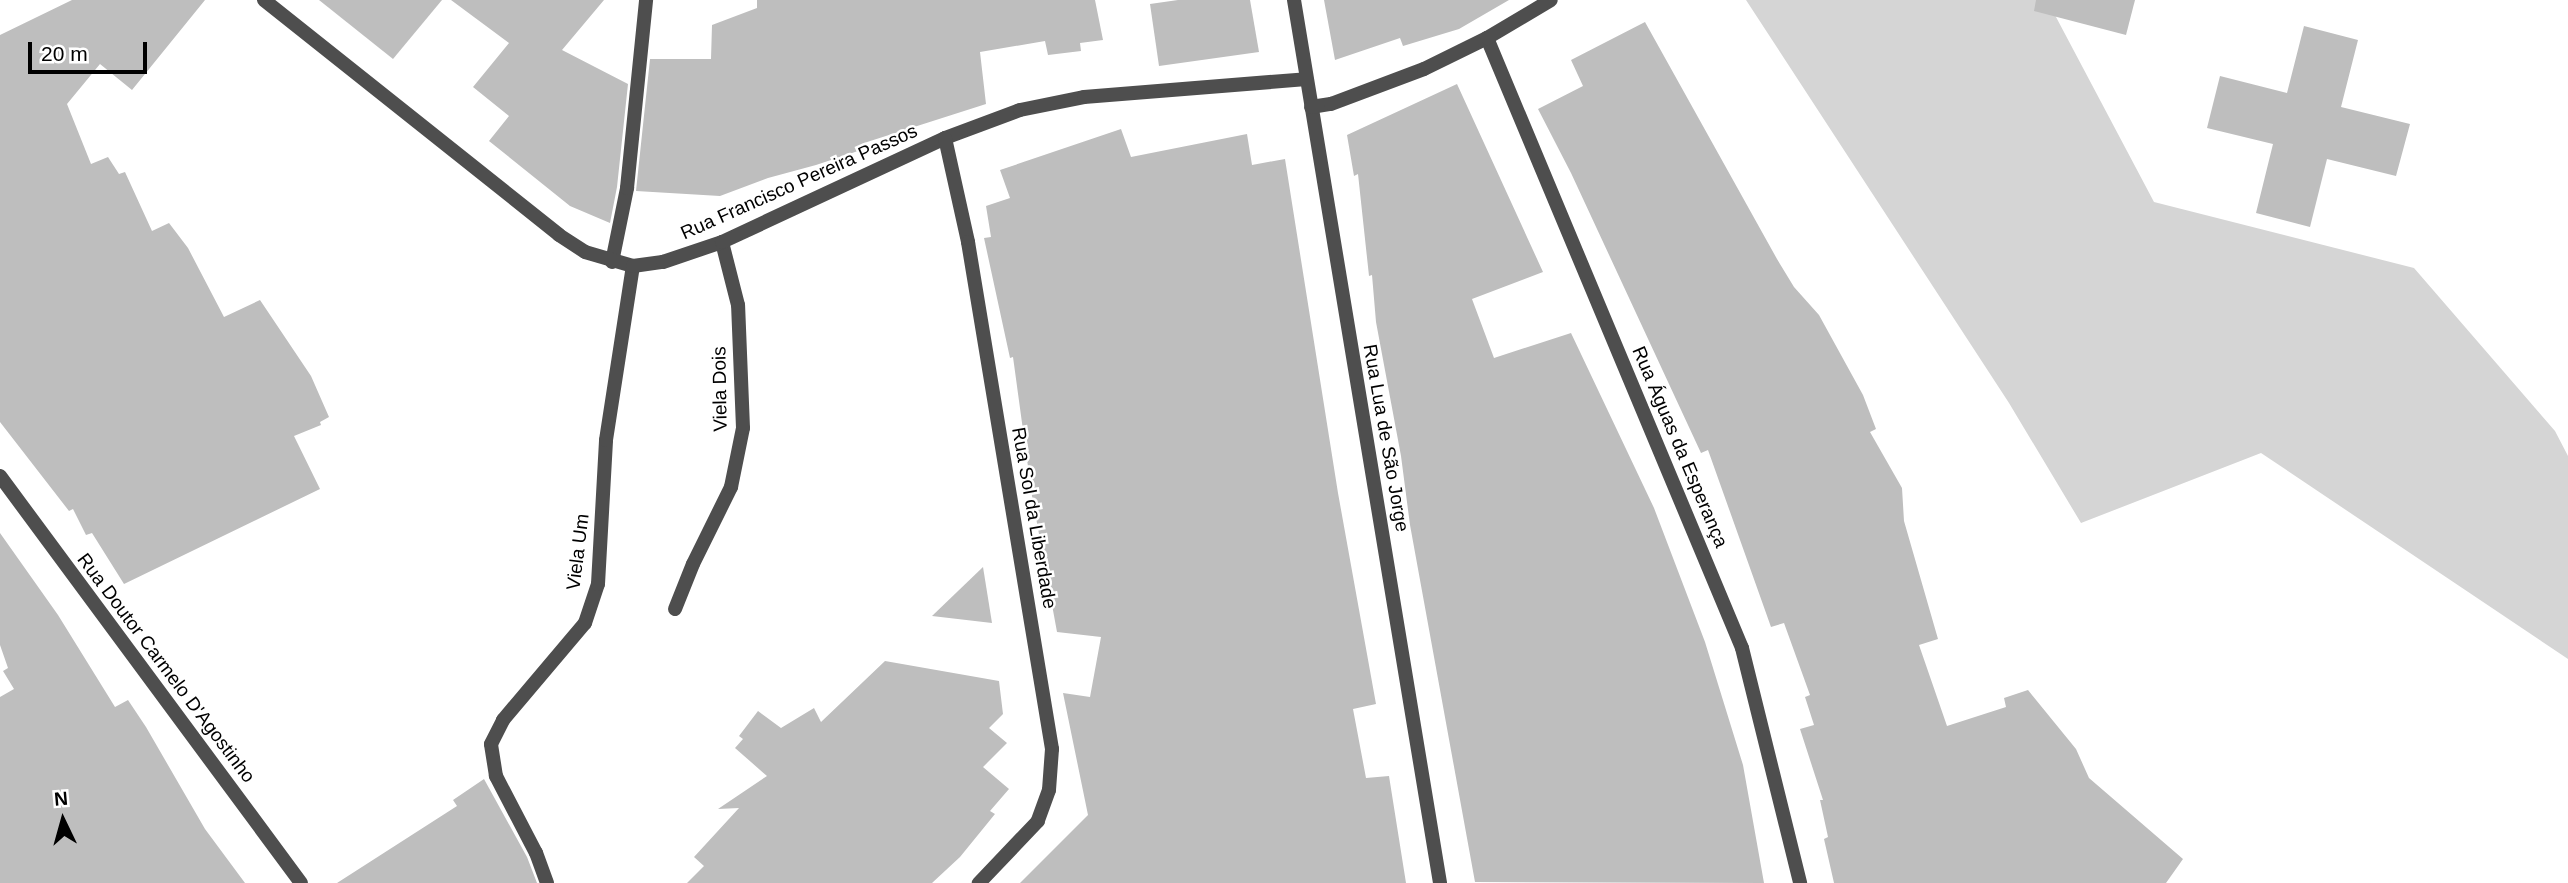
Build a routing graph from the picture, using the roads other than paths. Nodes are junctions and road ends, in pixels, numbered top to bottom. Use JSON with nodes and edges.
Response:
{"nodes":[{"id":1,"x":264,"y":0,"type":"edge"},
{"id":2,"x":646,"y":0,"type":"edge"},
{"id":3,"x":1294,"y":0,"type":"edge"},
{"id":4,"x":1551,"y":0,"type":"edge"},
{"id":5,"x":1487,"y":38,"type":"junction"},
{"id":6,"x":1306,"y":79,"type":"junction"},
{"id":7,"x":1311,"y":107,"type":"junction"},
{"id":8,"x":945,"y":138,"type":"junction"},
{"id":9,"x":722,"y":242,"type":"junction"},
{"id":10,"x":612,"y":262,"type":"junction"},
{"id":11,"x":633,"y":266,"type":"junction"},
{"id":12,"x":0,"y":476,"type":"edge"},
{"id":13,"x":675,"y":609,"type":"dead end"},
{"id":14,"x":302,"y":883,"type":"edge"},
{"id":15,"x":547,"y":883,"type":"edge"},
{"id":16,"x":979,"y":883,"type":"edge"},
{"id":17,"x":1440,"y":883,"type":"edge"},
{"id":18,"x":1800,"y":883,"type":"edge"}],
"edges":[{"from":1,"to":10,"type":"street","name":"Rua Francisco Pereira Passos"},
{"from":2,"to":10,"type":"street"},
{"from":3,"to":6,"type":"street","name":"Rua Lua de São Jorge"},
{"from":4,"to":5,"type":"street"},
{"from":5,"to":7,"type":"street"},
{"from":5,"to":18,"type":"street","name":"Rua Águas da Esperança"},
{"from":6,"to":7,"type":"street","name":"Rua Lua de São Jorge"},
{"from":6,"to":8,"type":"street","name":"Rua Francisco Pereira Passos"},
{"from":7,"to":17,"type":"street","name":"Rua Lua de São Jorge"},
{"from":8,"to":9,"type":"street","name":"Rua Francisco Pereira Passos"},
{"from":8,"to":16,"type":"street","name":"Rua Sol da Liberdade"},
{"from":9,"to":11,"type":"street","name":"Rua Francisco Pereira Passos"},
{"from":9,"to":13,"type":"street","name":"Viela Dois"},
{"from":10,"to":11,"type":"street","name":"Rua Francisco Pereira Passos"},
{"from":11,"to":15,"type":"street","name":"Viela Um"},
{"from":12,"to":14,"type":"street","name":"Rua Doutor Carmelo D'Agostinho"}]}
